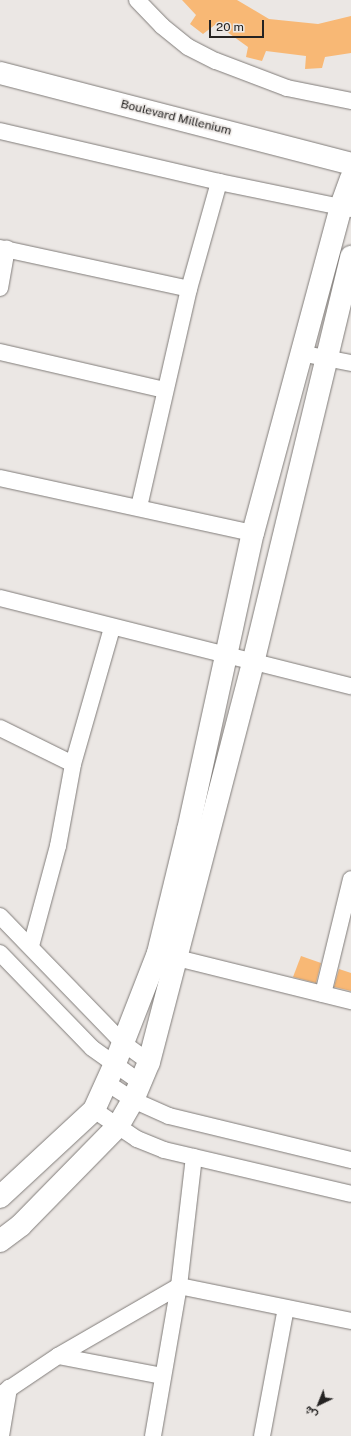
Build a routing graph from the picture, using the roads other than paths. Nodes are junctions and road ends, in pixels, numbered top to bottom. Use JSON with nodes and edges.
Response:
{"nodes":[{"id":1,"x":137,"y":0,"type":"edge"},
{"id":2,"x":0,"y":73,"type":"edge"},
{"id":3,"x":351,"y":101,"type":"edge"},
{"id":4,"x":0,"y":131,"type":"edge"},
{"id":5,"x":351,"y":164,"type":"edge"},
{"id":6,"x":351,"y":178,"type":"edge"},
{"id":7,"x":219,"y":182,"type":"junction"},
{"id":8,"x":346,"y":208,"type":"edge"},
{"id":9,"x":4,"y":249,"type":"edge"},
{"id":10,"x":351,"y":257,"type":"edge"},
{"id":11,"x":0,"y":288,"type":"edge"},
{"id":12,"x":189,"y":289,"type":"junction"},
{"id":13,"x":0,"y":352,"type":"edge"},
{"id":14,"x":300,"y":353,"type":"junction"},
{"id":15,"x":326,"y":358,"type":"junction"},
{"id":16,"x":351,"y":363,"type":"edge"},
{"id":17,"x":165,"y":390,"type":"junction"},
{"id":18,"x":0,"y":478,"type":"edge"},
{"id":19,"x":139,"y":507,"type":"junction"},
{"id":20,"x":253,"y":533,"type":"junction"},
{"id":21,"x":0,"y":598,"type":"edge"},
{"id":22,"x":112,"y":628,"type":"junction"},
{"id":23,"x":227,"y":657,"type":"junction"},
{"id":24,"x":253,"y":663,"type":"junction"},
{"id":25,"x":351,"y":686,"type":"edge"},
{"id":26,"x":0,"y":728,"type":"edge"},
{"id":27,"x":73,"y":764,"type":"junction"},
{"id":28,"x":351,"y":879,"type":"edge"},
{"id":29,"x":0,"y":916,"type":"edge"},
{"id":30,"x":31,"y":946,"type":"junction"},
{"id":31,"x":0,"y":953,"type":"edge"},
{"id":32,"x":167,"y":955,"type":"junction"},
{"id":33,"x":323,"y":994,"type":"junction"},
{"id":34,"x":351,"y":1001,"type":"edge"},
{"id":35,"x":123,"y":1043,"type":"junction"},
{"id":36,"x":149,"y":1062,"type":"junction"},
{"id":37,"x":111,"y":1074,"type":"junction"},
{"id":38,"x":137,"y":1092,"type":"junction"},
{"id":39,"x":94,"y":1110,"type":"junction"},
{"id":40,"x":118,"y":1126,"type":"junction"},
{"id":41,"x":194,"y":1157,"type":"junction"},
{"id":42,"x":351,"y":1160,"type":"edge"},
{"id":43,"x":351,"y":1194,"type":"edge"},
{"id":44,"x":0,"y":1197,"type":"edge"},
{"id":45,"x":0,"y":1241,"type":"edge"},
{"id":46,"x":179,"y":1286,"type":"junction"},
{"id":47,"x":286,"y":1308,"type":"junction"},
{"id":48,"x":351,"y":1321,"type":"edge"},
{"id":49,"x":58,"y":1356,"type":"junction"},
{"id":50,"x":163,"y":1376,"type":"junction"},
{"id":51,"x":5,"y":1392,"type":"edge"},
{"id":52,"x":1,"y":1436,"type":"edge"},
{"id":53,"x":153,"y":1436,"type":"edge"},
{"id":54,"x":262,"y":1436,"type":"edge"}],
"edges":[{"from":1,"to":3,"type":"street"},
{"from":2,"to":5,"type":"main road","name":"Boulevard Millenium"},
{"from":4,"to":7,"type":"street"},
{"from":6,"to":8,"type":"main road"},
{"from":7,"to":8,"type":"street"},
{"from":7,"to":12,"type":"street"},
{"from":8,"to":14,"type":"main road"},
{"from":9,"to":11,"type":"street"},
{"from":9,"to":12,"type":"street"},
{"from":10,"to":15,"type":"main road"},
{"from":12,"to":17,"type":"street"},
{"from":13,"to":17,"type":"street"},
{"from":14,"to":15,"type":"street"},
{"from":14,"to":20,"type":"main road"},
{"from":15,"to":16,"type":"street"},
{"from":15,"to":24,"type":"main road"},
{"from":17,"to":19,"type":"street"},
{"from":18,"to":19,"type":"street"},
{"from":19,"to":20,"type":"street"},
{"from":20,"to":23,"type":"main road"},
{"from":21,"to":22,"type":"street"},
{"from":22,"to":23,"type":"street"},
{"from":22,"to":27,"type":"street"},
{"from":23,"to":24,"type":"street"},
{"from":23,"to":32,"type":"main road"},
{"from":24,"to":25,"type":"street"},
{"from":24,"to":32,"type":"main road"},
{"from":26,"to":27,"type":"street"},
{"from":27,"to":30,"type":"street"},
{"from":28,"to":33,"type":"street"},
{"from":29,"to":30,"type":"street"},
{"from":30,"to":35,"type":"street"},
{"from":31,"to":37,"type":"street"},
{"from":32,"to":33,"type":"street"},
{"from":32,"to":35,"type":"main road"},
{"from":32,"to":36,"type":"main road"},
{"from":33,"to":34,"type":"street"},
{"from":35,"to":36,"type":"street"},
{"from":35,"to":37,"type":"main road"},
{"from":36,"to":38,"type":"main road"},
{"from":37,"to":38,"type":"street"},
{"from":37,"to":39,"type":"main road"},
{"from":38,"to":40,"type":"main road"},
{"from":38,"to":42,"type":"street"},
{"from":39,"to":40,"type":"street"},
{"from":39,"to":44,"type":"main road"},
{"from":40,"to":41,"type":"street"},
{"from":40,"to":45,"type":"main road"},
{"from":41,"to":43,"type":"street"},
{"from":41,"to":46,"type":"street"},
{"from":46,"to":47,"type":"street"},
{"from":46,"to":49,"type":"street"},
{"from":46,"to":50,"type":"street"},
{"from":47,"to":48,"type":"street"},
{"from":47,"to":54,"type":"street"},
{"from":49,"to":50,"type":"street"},
{"from":49,"to":51,"type":"street"},
{"from":50,"to":53,"type":"street"},
{"from":51,"to":52,"type":"street"}]}
